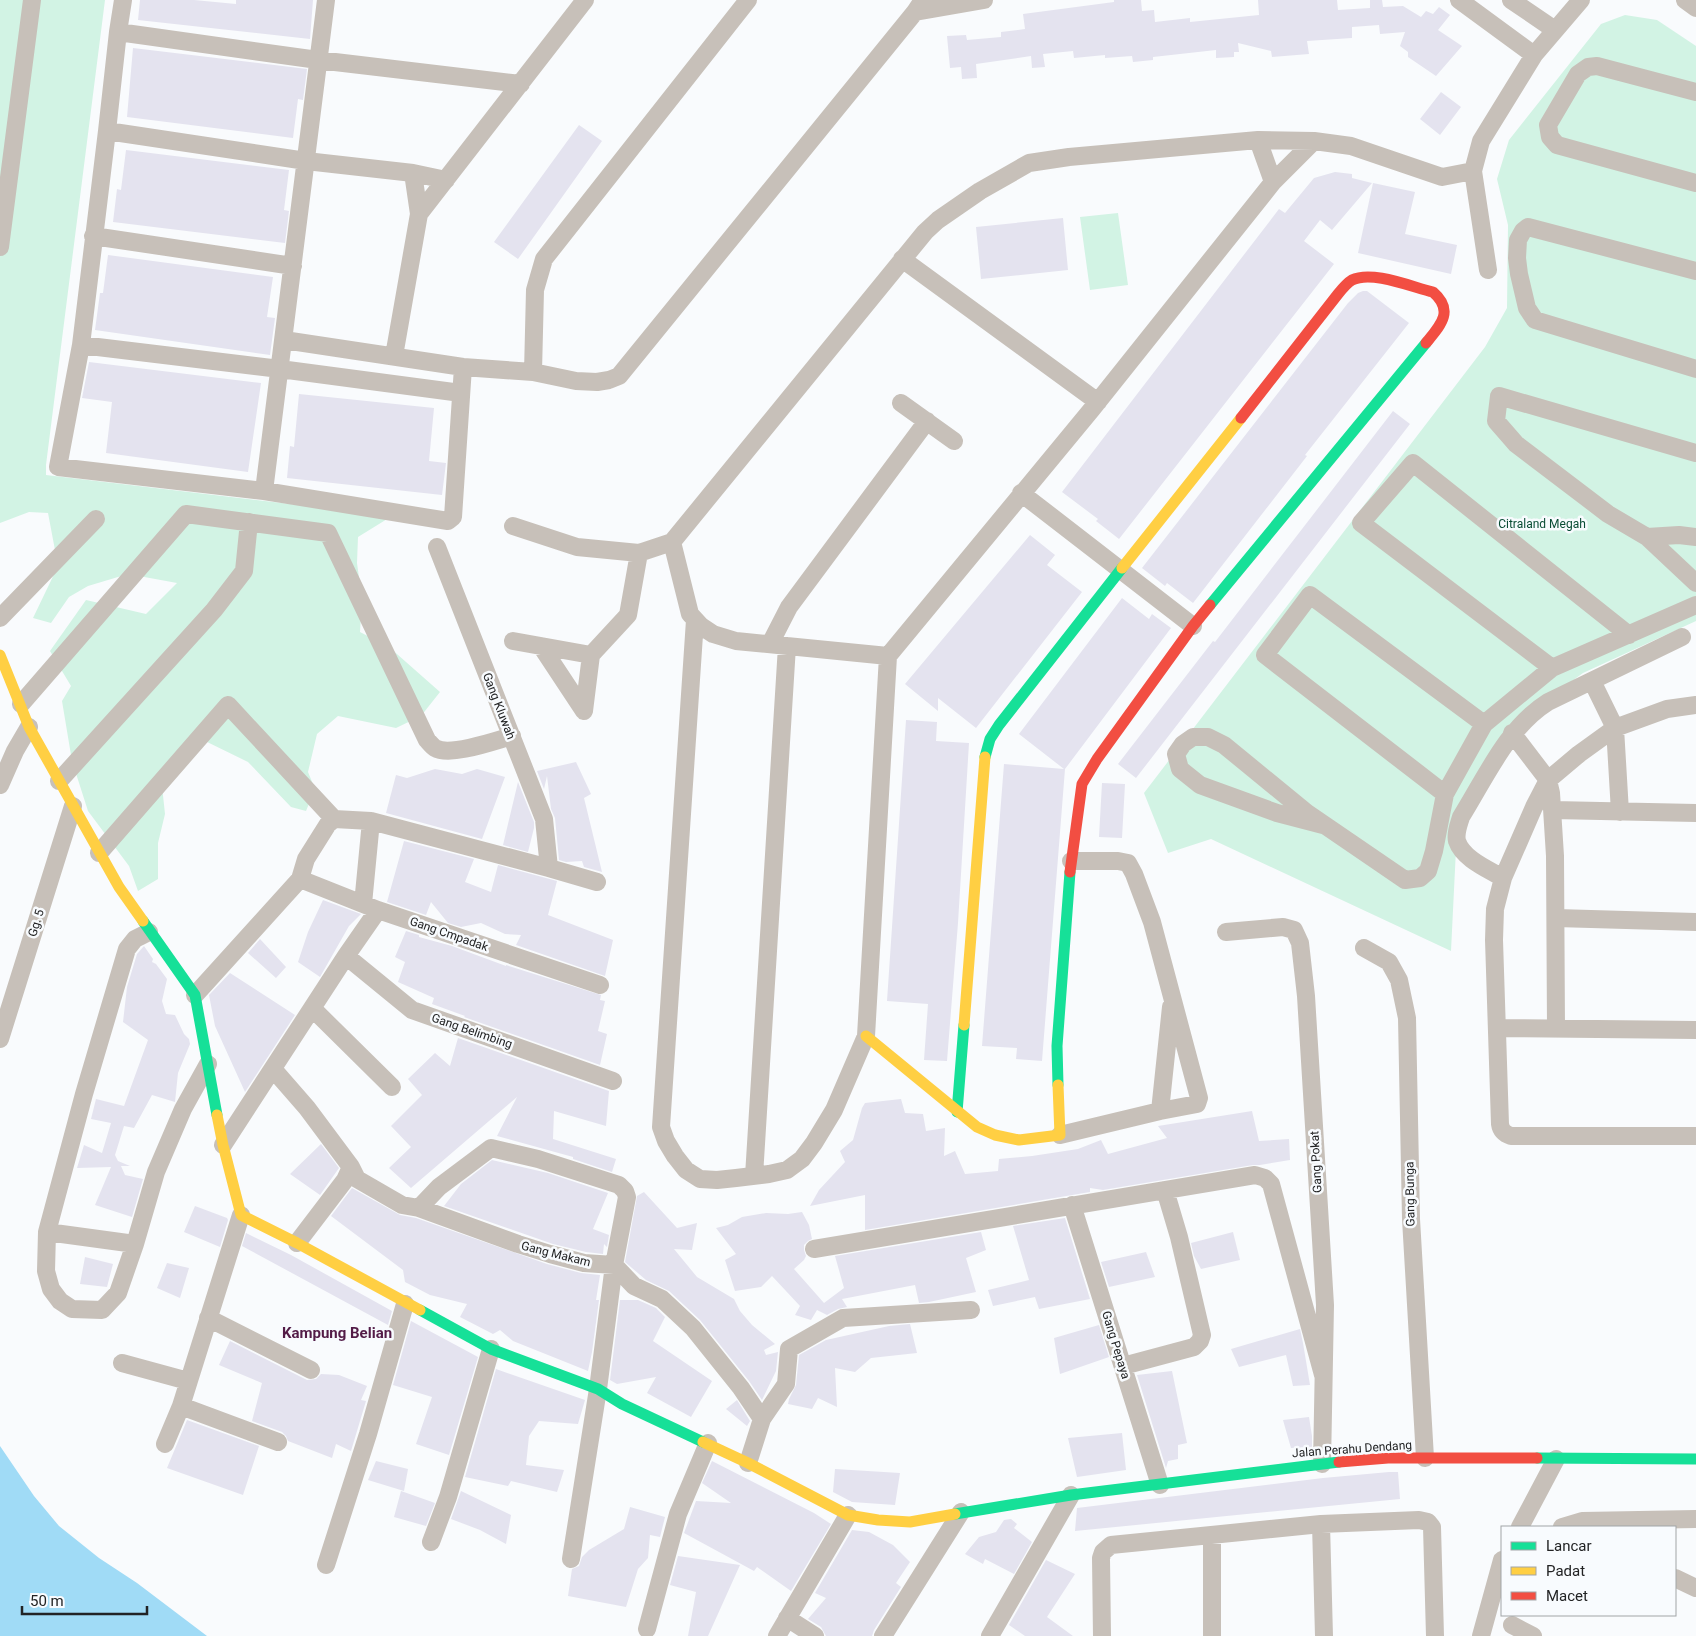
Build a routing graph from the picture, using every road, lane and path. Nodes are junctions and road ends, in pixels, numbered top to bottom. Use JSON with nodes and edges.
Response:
{"nodes":[{"id":1,"x":32,"y":0,"type":"edge"},
{"id":2,"x":123,"y":0,"type":"edge"},
{"id":3,"x":326,"y":0,"type":"edge"},
{"id":4,"x":585,"y":0,"type":"edge"},
{"id":5,"x":748,"y":0,"type":"edge"},
{"id":6,"x":984,"y":0,"type":"edge"},
{"id":7,"x":1459,"y":0,"type":"edge"},
{"id":8,"x":1512,"y":0,"type":"edge"},
{"id":9,"x":1581,"y":0,"type":"edge"},
{"id":10,"x":1685,"y":0,"type":"edge"},
{"id":11,"x":919,"y":6,"type":"edge"},
{"id":12,"x":1696,"y":8,"type":"edge"},
{"id":13,"x":1555,"y":30,"type":"junction"},
{"id":14,"x":118,"y":32,"type":"junction"},
{"id":15,"x":1534,"y":55,"type":"junction"},
{"id":16,"x":318,"y":60,"type":"junction"},
{"id":17,"x":521,"y":84,"type":"junction"},
{"id":18,"x":1696,"y":92,"type":"edge"},
{"id":19,"x":107,"y":131,"type":"junction"},
{"id":20,"x":1258,"y":140,"type":"junction"},
{"id":21,"x":1314,"y":141,"type":"junction"},
{"id":22,"x":306,"y":160,"type":"junction"},
{"id":23,"x":1473,"y":171,"type":"junction"},
{"id":24,"x":413,"y":173,"type":"junction"},
{"id":25,"x":446,"y":180,"type":"junction"},
{"id":26,"x":1273,"y":182,"type":"junction"},
{"id":27,"x":1696,"y":183,"type":"edge"},
{"id":28,"x":419,"y":214,"type":"junction"},
{"id":29,"x":93,"y":236,"type":"junction"},
{"id":30,"x":0,"y":247,"type":"edge"},
{"id":31,"x":902,"y":259,"type":"junction"},
{"id":32,"x":293,"y":266,"type":"junction"},
{"id":33,"x":1488,"y":270,"type":"dead end"},
{"id":34,"x":1696,"y":272,"type":"edge"},
{"id":35,"x":284,"y":340,"type":"junction"},
{"id":36,"x":81,"y":346,"type":"junction"},
{"id":37,"x":394,"y":356,"type":"junction"},
{"id":38,"x":464,"y":367,"type":"junction"},
{"id":39,"x":280,"y":369,"type":"junction"},
{"id":40,"x":1696,"y":369,"type":"edge"},
{"id":41,"x":533,"y":372,"type":"junction"},
{"id":42,"x":462,"y":393,"type":"junction"},
{"id":43,"x":1098,"y":402,"type":"junction"},
{"id":44,"x":901,"y":403,"type":"dead end"},
{"id":45,"x":927,"y":421,"type":"junction"},
{"id":46,"x":954,"y":441,"type":"dead end"},
{"id":47,"x":1696,"y":453,"type":"edge"},
{"id":48,"x":264,"y":491,"type":"junction"},
{"id":49,"x":1021,"y":493,"type":"junction"},
{"id":50,"x":96,"y":519,"type":"dead end"},
{"id":51,"x":249,"y":522,"type":"junction"},
{"id":52,"x":513,"y":526,"type":"dead end"},
{"id":53,"x":1647,"y":537,"type":"junction"},
{"id":54,"x":1696,"y":537,"type":"edge"},
{"id":55,"x":672,"y":542,"type":"junction"},
{"id":56,"x":437,"y":547,"type":"dead end"},
{"id":57,"x":639,"y":553,"type":"junction"},
{"id":58,"x":1121,"y":570,"type":"junction"},
{"id":59,"x":1696,"y":583,"type":"edge"},
{"id":60,"x":1696,"y":606,"type":"edge"},
{"id":61,"x":0,"y":618,"type":"edge"},
{"id":62,"x":695,"y":620,"type":"junction"},
{"id":63,"x":1193,"y":626,"type":"junction"},
{"id":64,"x":1628,"y":635,"type":"junction"},
{"id":65,"x":1682,"y":637,"type":"dead end"},
{"id":66,"x":513,"y":642,"type":"dead end"},
{"id":67,"x":778,"y":645,"type":"junction"},
{"id":68,"x":541,"y":646,"type":"junction"},
{"id":69,"x":591,"y":655,"type":"junction"},
{"id":70,"x":0,"y":656,"type":"edge"},
{"id":71,"x":888,"y":656,"type":"junction"},
{"id":72,"x":1552,"y":668,"type":"junction"},
{"id":73,"x":1592,"y":681,"type":"junction"},
{"id":74,"x":21,"y":704,"type":"junction"},
{"id":75,"x":1696,"y":705,"type":"edge"},
{"id":76,"x":1484,"y":724,"type":"junction"},
{"id":77,"x":29,"y":727,"type":"junction"},
{"id":78,"x":1615,"y":728,"type":"junction"},
{"id":79,"x":1512,"y":733,"type":"junction"},
{"id":80,"x":512,"y":736,"type":"junction"},
{"id":81,"x":1548,"y":780,"type":"junction"},
{"id":82,"x":59,"y":781,"type":"junction"},
{"id":83,"x":0,"y":785,"type":"edge"},
{"id":84,"x":1445,"y":794,"type":"junction"},
{"id":85,"x":73,"y":806,"type":"junction"},
{"id":86,"x":1553,"y":810,"type":"junction"},
{"id":87,"x":1620,"y":812,"type":"junction"},
{"id":88,"x":1696,"y":813,"type":"edge"},
{"id":89,"x":334,"y":819,"type":"junction"},
{"id":90,"x":370,"y":821,"type":"junction"},
{"id":91,"x":1323,"y":825,"type":"junction"},
{"id":92,"x":99,"y":853,"type":"junction"},
{"id":93,"x":1071,"y":861,"type":"junction"},
{"id":94,"x":549,"y":868,"type":"junction"},
{"id":95,"x":1503,"y":878,"type":"junction"},
{"id":96,"x":300,"y":879,"type":"junction"},
{"id":97,"x":597,"y":882,"type":"dead end"},
{"id":98,"x":371,"y":907,"type":"junction"},
{"id":99,"x":1556,"y":918,"type":"junction"},
{"id":100,"x":1696,"y":922,"type":"edge"},
{"id":101,"x":149,"y":932,"type":"junction"},
{"id":102,"x":1226,"y":932,"type":"dead end"},
{"id":103,"x":1364,"y":948,"type":"dead end"},
{"id":104,"x":346,"y":956,"type":"junction"},
{"id":105,"x":600,"y":985,"type":"dead end"},
{"id":106,"x":195,"y":994,"type":"junction"},
{"id":107,"x":1172,"y":996,"type":"junction"},
{"id":108,"x":313,"y":1009,"type":"junction"},
{"id":109,"x":1497,"y":1028,"type":"junction"},
{"id":110,"x":1556,"y":1028,"type":"junction"},
{"id":111,"x":1696,"y":1030,"type":"edge"},
{"id":112,"x":866,"y":1036,"type":"junction"},
{"id":113,"x":0,"y":1040,"type":"edge"},
{"id":114,"x":208,"y":1064,"type":"junction"},
{"id":115,"x":273,"y":1069,"type":"junction"},
{"id":116,"x":613,"y":1081,"type":"dead end"},
{"id":117,"x":392,"y":1087,"type":"dead end"},
{"id":118,"x":1160,"y":1111,"type":"junction"},
{"id":119,"x":957,"y":1112,"type":"junction"},
{"id":120,"x":1060,"y":1135,"type":"junction"},
{"id":121,"x":1696,"y":1136,"type":"edge"},
{"id":122,"x":223,"y":1145,"type":"junction"},
{"id":123,"x":351,"y":1167,"type":"junction"},
{"id":124,"x":754,"y":1176,"type":"junction"},
{"id":125,"x":1165,"y":1190,"type":"junction"},
{"id":126,"x":1072,"y":1205,"type":"junction"},
{"id":127,"x":419,"y":1208,"type":"junction"},
{"id":128,"x":241,"y":1216,"type":"junction"},
{"id":129,"x":47,"y":1232,"type":"junction"},
{"id":130,"x":297,"y":1243,"type":"junction"},
{"id":131,"x":135,"y":1244,"type":"junction"},
{"id":132,"x":814,"y":1249,"type":"dead end"},
{"id":133,"x":614,"y":1265,"type":"junction"},
{"id":134,"x":406,"y":1304,"type":"junction"},
{"id":135,"x":1325,"y":1305,"type":"junction"},
{"id":136,"x":1305,"y":1307,"type":"junction"},
{"id":137,"x":971,"y":1310,"type":"dead end"},
{"id":138,"x":208,"y":1318,"type":"junction"},
{"id":139,"x":491,"y":1349,"type":"junction"},
{"id":140,"x":122,"y":1363,"type":"dead end"},
{"id":141,"x":1123,"y":1366,"type":"junction"},
{"id":142,"x":311,"y":1370,"type":"dead end"},
{"id":143,"x":1323,"y":1375,"type":"junction"},
{"id":144,"x":188,"y":1382,"type":"junction"},
{"id":145,"x":598,"y":1389,"type":"junction"},
{"id":146,"x":181,"y":1406,"type":"junction"},
{"id":147,"x":762,"y":1419,"type":"junction"},
{"id":148,"x":278,"y":1442,"type":"dead end"},
{"id":149,"x":165,"y":1444,"type":"dead end"},
{"id":150,"x":708,"y":1444,"type":"junction"},
{"id":151,"x":1425,"y":1458,"type":"junction"},
{"id":152,"x":1556,"y":1459,"type":"junction"},
{"id":153,"x":1696,"y":1459,"type":"edge"},
{"id":154,"x":748,"y":1462,"type":"junction"},
{"id":155,"x":1322,"y":1464,"type":"junction"},
{"id":156,"x":1160,"y":1485,"type":"junction"},
{"id":157,"x":1071,"y":1495,"type":"junction"},
{"id":158,"x":961,"y":1512,"type":"junction"},
{"id":159,"x":848,"y":1515,"type":"junction"},
{"id":160,"x":1696,"y":1519,"type":"edge"},
{"id":161,"x":1320,"y":1524,"type":"junction"},
{"id":162,"x":1521,"y":1526,"type":"edge"},
{"id":163,"x":1567,"y":1526,"type":"edge"},
{"id":164,"x":1212,"y":1535,"type":"junction"},
{"id":165,"x":432,"y":1542,"type":"dead end"},
{"id":166,"x":571,"y":1559,"type":"dead end"},
{"id":167,"x":1501,"y":1564,"type":"edge"},
{"id":168,"x":326,"y":1565,"type":"dead end"},
{"id":169,"x":1676,"y":1578,"type":"edge"},
{"id":170,"x":1696,"y":1588,"type":"edge"},
{"id":171,"x":787,"y":1618,"type":"junction"},
{"id":172,"x":1513,"y":1625,"type":"edge"},
{"id":173,"x":647,"y":1628,"type":"dead end"},
{"id":174,"x":996,"y":1634,"type":"edge"},
{"id":175,"x":777,"y":1636,"type":"edge"},
{"id":176,"x":815,"y":1636,"type":"edge"},
{"id":177,"x":883,"y":1636,"type":"edge"},
{"id":178,"x":1102,"y":1636,"type":"edge"},
{"id":179,"x":1212,"y":1636,"type":"edge"},
{"id":180,"x":1324,"y":1636,"type":"edge"},
{"id":181,"x":1435,"y":1636,"type":"edge"},
{"id":182,"x":1481,"y":1636,"type":"edge"},
{"id":183,"x":1533,"y":1636,"type":"edge"}],
"edges":[{"from":1,"to":30,"type":"street"},
{"from":2,"to":14,"type":"street"},
{"from":3,"to":16,"type":"street"},
{"from":4,"to":17,"type":"street"},
{"from":5,"to":41,"type":"street"},
{"from":6,"to":11,"type":"street"},
{"from":7,"to":15,"type":"street"},
{"from":8,"to":13,"type":"street"},
{"from":9,"to":13,"type":"street"},
{"from":10,"to":12,"type":"street"},
{"from":11,"to":41,"type":"street"},
{"from":13,"to":15,"type":"street"},
{"from":14,"to":16,"type":"street"},
{"from":14,"to":19,"type":"street"},
{"from":15,"to":23,"type":"street"},
{"from":16,"to":17,"type":"street"},
{"from":16,"to":22,"type":"street"},
{"from":17,"to":25,"type":"street"},
{"from":18,"to":27,"type":"street"},
{"from":19,"to":22,"type":"street"},
{"from":19,"to":29,"type":"street"},
{"from":20,"to":21,"type":"street"},
{"from":20,"to":26,"type":"street"},
{"from":20,"to":31,"type":"street"},
{"from":21,"to":23,"type":"street"},
{"from":21,"to":26,"type":"street"},
{"from":22,"to":24,"type":"street"},
{"from":22,"to":32,"type":"street"},
{"from":23,"to":33,"type":"street"},
{"from":24,"to":25,"type":"street"},
{"from":24,"to":28,"type":"street"},
{"from":25,"to":28,"type":"street"},
{"from":26,"to":43,"type":"street"},
{"from":28,"to":37,"type":"street"},
{"from":29,"to":32,"type":"street"},
{"from":29,"to":36,"type":"street"},
{"from":31,"to":43,"type":"street"},
{"from":31,"to":55,"type":"street"},
{"from":32,"to":35,"type":"street"},
{"from":34,"to":40,"type":"street"},
{"from":35,"to":37,"type":"street"},
{"from":35,"to":39,"type":"street"},
{"from":36,"to":39,"type":"street"},
{"from":36,"to":48,"type":"street"},
{"from":37,"to":38,"type":"street"},
{"from":38,"to":41,"type":"street"},
{"from":38,"to":42,"type":"street"},
{"from":39,"to":42,"type":"street"},
{"from":39,"to":48,"type":"street"},
{"from":42,"to":48,"type":"street"},
{"from":43,"to":49,"type":"street"},
{"from":44,"to":45,"type":"street"},
{"from":45,"to":46,"type":"street"},
{"from":45,"to":67,"type":"street"},
{"from":47,"to":53,"type":"street"},
{"from":49,"to":58,"type":"street"},
{"from":49,"to":71,"type":"street"},
{"from":50,"to":61,"type":"street"},
{"from":51,"to":74,"type":"street"},
{"from":51,"to":80,"type":"street"},
{"from":51,"to":82,"type":"street"},
{"from":52,"to":57,"type":"street"},
{"from":53,"to":54,"type":"street"},
{"from":53,"to":59,"type":"street"},
{"from":55,"to":57,"type":"street"},
{"from":55,"to":62,"type":"street"},
{"from":56,"to":80,"type":"street","name":"Gang Kluwah"},
{"from":57,"to":69,"type":"street"},
{"from":58,"to":63,"type":"street"},
{"from":58,"to":63,"type":"street"},
{"from":58,"to":119,"type":"street"},
{"from":60,"to":64,"type":"street"},
{"from":62,"to":67,"type":"street"},
{"from":62,"to":124,"type":"street"},
{"from":63,"to":93,"type":"street"},
{"from":64,"to":72,"type":"street"},
{"from":64,"to":72,"type":"street"},
{"from":65,"to":73,"type":"street"},
{"from":66,"to":68,"type":"street"},
{"from":67,"to":71,"type":"street"},
{"from":67,"to":124,"type":"street"},
{"from":68,"to":69,"type":"street"},
{"from":68,"to":69,"type":"street"},
{"from":70,"to":74,"type":"street"},
{"from":71,"to":112,"type":"street"},
{"from":72,"to":76,"type":"street"},
{"from":73,"to":78,"type":"street"},
{"from":73,"to":79,"type":"street"},
{"from":74,"to":77,"type":"street"},
{"from":75,"to":78,"type":"street"},
{"from":76,"to":84,"type":"street"},
{"from":76,"to":84,"type":"street"},
{"from":77,"to":82,"type":"street"},
{"from":77,"to":83,"type":"street"},
{"from":78,"to":81,"type":"street"},
{"from":78,"to":87,"type":"street"},
{"from":79,"to":81,"type":"street"},
{"from":79,"to":95,"type":"street"},
{"from":80,"to":94,"type":"street","name":"Gang Kluwah"},
{"from":81,"to":86,"type":"street"},
{"from":81,"to":95,"type":"street"},
{"from":82,"to":85,"type":"street"},
{"from":84,"to":91,"type":"street"},
{"from":85,"to":92,"type":"street"},
{"from":85,"to":113,"type":"street","name":"Gg. 5"},
{"from":86,"to":87,"type":"street"},
{"from":86,"to":99,"type":"street"},
{"from":87,"to":88,"type":"street"},
{"from":89,"to":90,"type":"street"},
{"from":89,"to":92,"type":"street"},
{"from":89,"to":96,"type":"street"},
{"from":90,"to":94,"type":"street"},
{"from":90,"to":98,"type":"street"},
{"from":91,"to":91,"type":"street"},
{"from":92,"to":101,"type":"street"},
{"from":93,"to":107,"type":"street"},
{"from":93,"to":120,"type":"street"},
{"from":94,"to":97,"type":"street"},
{"from":95,"to":109,"type":"street"},
{"from":96,"to":98,"type":"street","name":"Gang Cmpadak"},
{"from":96,"to":106,"type":"street"},
{"from":98,"to":104,"type":"street"},
{"from":98,"to":105,"type":"street","name":"Gang Cmpadak"},
{"from":99,"to":100,"type":"street"},
{"from":99,"to":110,"type":"street"},
{"from":101,"to":106,"type":"street"},
{"from":101,"to":129,"type":"street"},
{"from":102,"to":135,"type":"street","name":"Gang Pokat"},
{"from":103,"to":151,"type":"street","name":"Gang Bunga"},
{"from":104,"to":108,"type":"street"},
{"from":104,"to":116,"type":"street","name":"Gang Belimbing"},
{"from":106,"to":114,"type":"street"},
{"from":107,"to":118,"type":"street"},
{"from":107,"to":118,"type":"street"},
{"from":108,"to":115,"type":"street"},
{"from":108,"to":117,"type":"street"},
{"from":109,"to":110,"type":"street"},
{"from":109,"to":121,"type":"street"},
{"from":110,"to":111,"type":"street"},
{"from":112,"to":119,"type":"street"},
{"from":112,"to":124,"type":"street"},
{"from":114,"to":122,"type":"street"},
{"from":114,"to":131,"type":"street"},
{"from":115,"to":122,"type":"street"},
{"from":115,"to":123,"type":"street","name":"Gang Makam"},
{"from":118,"to":120,"type":"street"},
{"from":119,"to":120,"type":"street"},
{"from":122,"to":128,"type":"street"},
{"from":123,"to":127,"type":"street","name":"Gang Makam"},
{"from":123,"to":130,"type":"street"},
{"from":125,"to":126,"type":"street"},
{"from":125,"to":136,"type":"street"},
{"from":125,"to":141,"type":"street"},
{"from":126,"to":132,"type":"street"},
{"from":126,"to":141,"type":"street","name":"Gang Pepaya"},
{"from":127,"to":133,"type":"street","name":"Gang Makam"},
{"from":127,"to":133,"type":"street"},
{"from":128,"to":130,"type":"street","name":"Jalan Perahu Dendang"},
{"from":128,"to":138,"type":"street"},
{"from":129,"to":131,"type":"street"},
{"from":129,"to":131,"type":"street"},
{"from":130,"to":134,"type":"street","name":"Jalan Perahu Dendang"},
{"from":133,"to":145,"type":"street"},
{"from":133,"to":147,"type":"street"},
{"from":134,"to":139,"type":"street","name":"Jalan Perahu Dendang"},
{"from":134,"to":168,"type":"street"},
{"from":135,"to":136,"type":"street"},
{"from":135,"to":143,"type":"street","name":"Gang Pokat"},
{"from":136,"to":143,"type":"street"},
{"from":137,"to":147,"type":"street"},
{"from":138,"to":142,"type":"street"},
{"from":138,"to":144,"type":"street"},
{"from":139,"to":145,"type":"street","name":"Jalan Perahu Dendang"},
{"from":139,"to":165,"type":"street"},
{"from":140,"to":144,"type":"street"},
{"from":141,"to":156,"type":"street","name":"Gang Pepaya"},
{"from":143,"to":155,"type":"street","name":"Gang Pokat"},
{"from":144,"to":146,"type":"street"},
{"from":145,"to":150,"type":"street","name":"Jalan Perahu Dendang"},
{"from":145,"to":166,"type":"street"},
{"from":146,"to":148,"type":"street"},
{"from":146,"to":149,"type":"street"},
{"from":147,"to":154,"type":"street"},
{"from":150,"to":154,"type":"street","name":"Jalan Perahu Dendang"},
{"from":150,"to":173,"type":"street"},
{"from":151,"to":152,"type":"street","name":"Jalan Perahu Dendang"},
{"from":151,"to":155,"type":"street","name":"Jalan Perahu Dendang"},
{"from":152,"to":153,"type":"street","name":"Jalan Perahu Dendang"},
{"from":152,"to":162,"type":"street"},
{"from":154,"to":159,"type":"street","name":"Jalan Perahu Dendang"},
{"from":155,"to":156,"type":"street","name":"Jalan Perahu Dendang"},
{"from":156,"to":157,"type":"street","name":"Jalan Perahu Dendang"},
{"from":157,"to":158,"type":"street","name":"Jalan Perahu Dendang"},
{"from":157,"to":174,"type":"street"},
{"from":158,"to":159,"type":"street","name":"Jalan Perahu Dendang"},
{"from":158,"to":177,"type":"street"},
{"from":159,"to":171,"type":"street"},
{"from":160,"to":163,"type":"street"},
{"from":161,"to":164,"type":"street"},
{"from":161,"to":180,"type":"street"},
{"from":161,"to":181,"type":"street"},
{"from":164,"to":178,"type":"street"},
{"from":164,"to":179,"type":"street"},
{"from":167,"to":182,"type":"street"},
{"from":169,"to":170,"type":"street"},
{"from":171,"to":175,"type":"street"},
{"from":171,"to":176,"type":"street"},
{"from":172,"to":183,"type":"street"}]}
